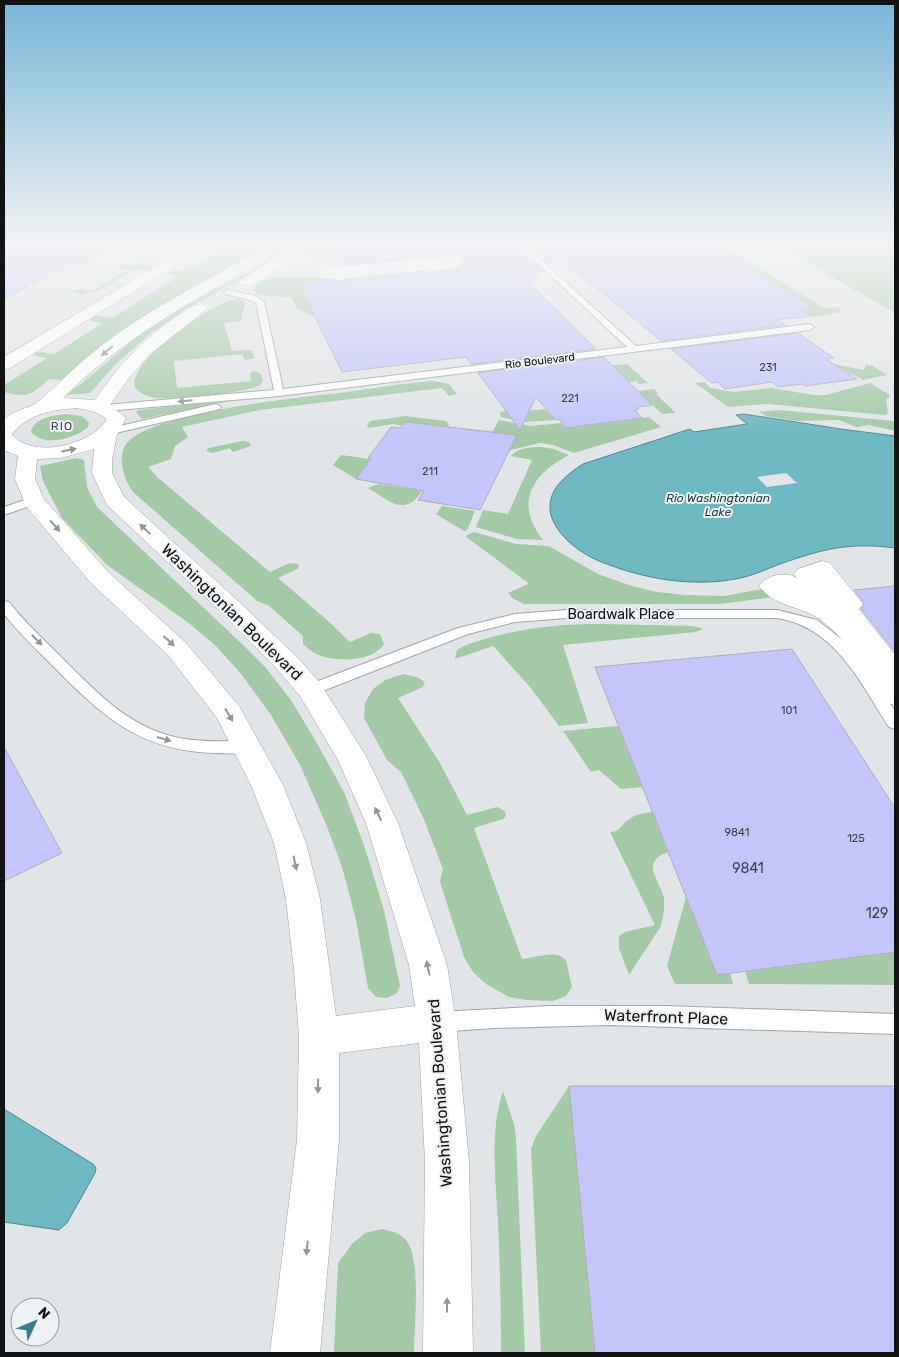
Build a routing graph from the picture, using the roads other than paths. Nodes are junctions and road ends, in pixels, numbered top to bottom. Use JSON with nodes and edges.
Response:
{"nodes":[{"id":1,"x":95,"y":309,"type":"edge"},
{"id":2,"x":165,"y":309,"type":"edge"},
{"id":3,"x":198,"y":309,"type":"edge"},
{"id":4,"x":261,"y":309,"type":"edge"},
{"id":5,"x":591,"y":309,"type":"edge"},
{"id":6,"x":810,"y":326,"type":"dead end"},
{"id":7,"x":634,"y":349,"type":"junction"},
{"id":8,"x":4,"y":364,"type":"edge"},
{"id":9,"x":274,"y":394,"type":"junction"},
{"id":10,"x":45,"y":406,"type":"junction"},
{"id":11,"x":106,"y":420,"type":"junction"},
{"id":12,"x":7,"y":424,"type":"edge"},
{"id":13,"x":4,"y":439,"type":"edge"},
{"id":14,"x":28,"y":452,"type":"junction"},
{"id":15,"x":34,"y":501,"type":"junction"},
{"id":16,"x":4,"y":511,"type":"edge"},
{"id":17,"x":4,"y":605,"type":"edge"},
{"id":18,"x":895,"y":673,"type":"edge"},
{"id":19,"x":310,"y":690,"type":"junction"},
{"id":20,"x":895,"y":695,"type":"edge"},
{"id":21,"x":895,"y":723,"type":"edge"},
{"id":22,"x":247,"y":748,"type":"junction"},
{"id":23,"x":438,"y":1022,"type":"junction"},
{"id":24,"x":895,"y":1024,"type":"edge"},
{"id":25,"x":319,"y":1038,"type":"junction"},
{"id":26,"x":295,"y":1353,"type":"edge"},
{"id":27,"x":448,"y":1353,"type":"edge"}],
"edges":[{"from":1,"to":8,"type":"street"},
{"from":2,"to":10,"type":"street","one_way":true},
{"from":3,"to":11,"type":"street","name":"Washingtonian Boulevard"},
{"from":4,"to":9,"type":"lane"},
{"from":5,"to":7,"type":"lane"},
{"from":6,"to":7,"type":"lane","name":"Rio Boulevard"},
{"from":7,"to":9,"type":"lane","name":"Rio Boulevard"},
{"from":9,"to":11,"type":"lane","name":"Rio Boulevard"},
{"from":9,"to":11,"type":"lane","name":"Rio Boulevard","one_way":true},
{"from":10,"to":11,"type":"street"},
{"from":10,"to":12,"type":"street"},
{"from":14,"to":11,"type":"street","one_way":true},
{"from":19,"to":11,"type":"street","name":"Washingtonian Boulevard","one_way":true},
{"from":13,"to":14,"type":"street"},
{"from":14,"to":15,"type":"street"},
{"from":15,"to":16,"type":"lane"},
{"from":15,"to":22,"type":"street","one_way":true},
{"from":17,"to":22,"type":"lane","one_way":true},
{"from":18,"to":20,"type":"street"},
{"from":19,"to":21,"type":"lane","name":"Boardwalk Place"},
{"from":23,"to":19,"type":"street","name":"Washingtonian Boulevard","one_way":true},
{"from":22,"to":25,"type":"street","one_way":true},
{"from":23,"to":24,"type":"lane","name":"Waterfront Place"},
{"from":23,"to":25,"type":"street"},
{"from":27,"to":23,"type":"street","name":"Washingtonian Boulevard","one_way":true},
{"from":25,"to":26,"type":"street","one_way":true}]}
